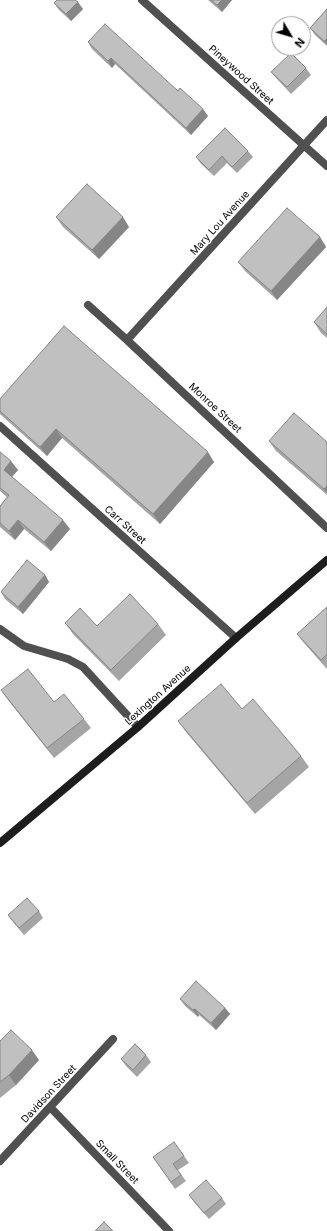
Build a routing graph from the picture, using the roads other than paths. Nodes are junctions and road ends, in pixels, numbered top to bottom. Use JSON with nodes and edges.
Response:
{"nodes":[{"id":1,"x":142,"y":0,"type":"edge"},
{"id":2,"x":327,"y":120,"type":"edge"},
{"id":3,"x":305,"y":145,"type":"junction"},
{"id":4,"x":327,"y":166,"type":"edge"},
{"id":5,"x":88,"y":305,"type":"dead end"},
{"id":6,"x":127,"y":340,"type":"junction"},
{"id":7,"x":0,"y":426,"type":"edge"},
{"id":8,"x":327,"y":528,"type":"edge"},
{"id":9,"x":327,"y":560,"type":"edge"},
{"id":10,"x":0,"y":629,"type":"edge"},
{"id":11,"x":236,"y":638,"type":"junction"},
{"id":12,"x":138,"y":727,"type":"junction"},
{"id":13,"x":0,"y":843,"type":"edge"},
{"id":14,"x":113,"y":1039,"type":"dead end"},
{"id":15,"x":51,"y":1108,"type":"junction"},
{"id":16,"x":0,"y":1161,"type":"edge"},
{"id":17,"x":169,"y":1231,"type":"edge"}],
"edges":[{"from":1,"to":3,"type":"street","name":"Pineywood Street"},
{"from":2,"to":3,"type":"street","name":"Mary Lou Avenue"},
{"from":3,"to":4,"type":"street","name":"Pineywood Street"},
{"from":3,"to":6,"type":"street","name":"Mary Lou Avenue"},
{"from":5,"to":6,"type":"street","name":"Monroe Street"},
{"from":6,"to":8,"type":"street","name":"Monroe Street"},
{"from":7,"to":11,"type":"street","name":"Carr Street"},
{"from":9,"to":11,"type":"main road","name":"Lexington Avenue"},
{"from":10,"to":12,"type":"street"},
{"from":11,"to":12,"type":"main road","name":"Lexington Avenue"},
{"from":12,"to":13,"type":"main road","name":"Lexington Avenue"},
{"from":14,"to":15,"type":"street","name":"Davidson Street"},
{"from":15,"to":16,"type":"street","name":"Davidson Street"},
{"from":15,"to":17,"type":"street","name":"Small Street"}]}
